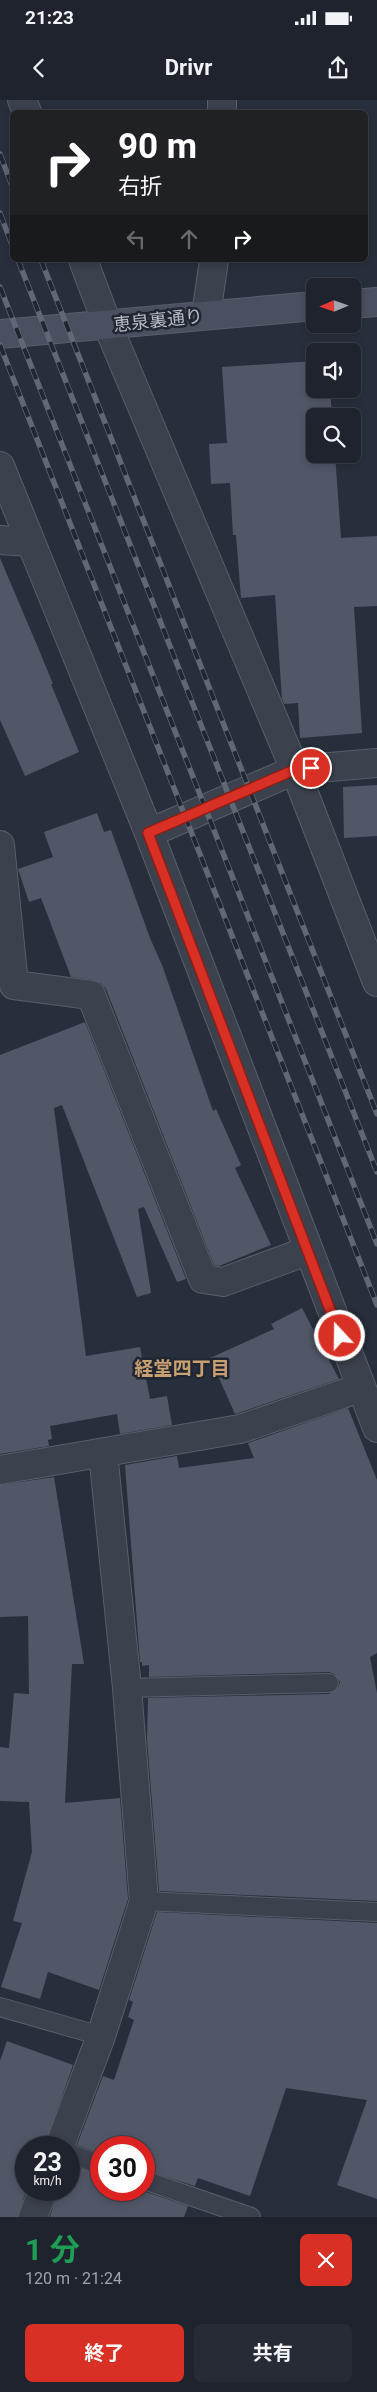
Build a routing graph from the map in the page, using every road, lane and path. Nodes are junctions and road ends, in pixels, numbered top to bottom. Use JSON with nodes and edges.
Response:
{"nodes":[{"id":1,"x":84,"y":262,"type":"edge"},
{"id":2,"x":214,"y":262,"type":"edge"},
{"id":3,"x":377,"y":302,"type":"edge"},
{"id":4,"x":361,"y":303,"type":"edge"},
{"id":5,"x":306,"y":307,"type":"edge"},
{"id":6,"x":206,"y":315,"type":"junction"},
{"id":7,"x":108,"y":326,"type":"junction"},
{"id":8,"x":0,"y":334,"type":"edge"},
{"id":9,"x":0,"y":466,"type":"edge"},
{"id":10,"x":0,"y":540,"type":"edge"},
{"id":11,"x":29,"y":542,"type":"junction"},
{"id":12,"x":377,"y":763,"type":"edge"},
{"id":13,"x":294,"y":770,"type":"junction"},
{"id":14,"x":148,"y":833,"type":"junction"},
{"id":15,"x":0,"y":845,"type":"edge"},
{"id":16,"x":377,"y":982,"type":"edge"},
{"id":17,"x":7,"y":986,"type":"edge"},
{"id":18,"x":307,"y":1251,"type":"junction"},
{"id":19,"x":360,"y":1388,"type":"junction"},
{"id":20,"x":377,"y":1428,"type":"edge"},
{"id":21,"x":103,"y":1453,"type":"junction"},
{"id":22,"x":1,"y":1468,"type":"edge"},
{"id":23,"x":329,"y":1683,"type":"dead end"},
{"id":24,"x":127,"y":1688,"type":"junction"},
{"id":25,"x":144,"y":1901,"type":"junction"},
{"id":26,"x":377,"y":1912,"type":"edge"},
{"id":27,"x":0,"y":2007,"type":"edge"},
{"id":28,"x":101,"y":2036,"type":"junction"},
{"id":29,"x":64,"y":2136,"type":"edge"},
{"id":30,"x":155,"y":2184,"type":"edge"},
{"id":31,"x":39,"y":2201,"type":"edge"},
{"id":32,"x":33,"y":2217,"type":"edge"},
{"id":33,"x":251,"y":2217,"type":"edge"}],
"edges":[{"from":1,"to":7,"type":"street"},
{"from":2,"to":6,"type":"street"},
{"from":3,"to":4,"type":"street"},
{"from":5,"to":6,"type":"street","name":"恵泉裏通り"},
{"from":6,"to":7,"type":"street","name":"恵泉裏通り"},
{"from":7,"to":8,"type":"street","name":"恵泉裏通り"},
{"from":7,"to":13,"type":"street"},
{"from":9,"to":11,"type":"street"},
{"from":10,"to":11,"type":"street"},
{"from":11,"to":14,"type":"street"},
{"from":12,"to":13,"type":"street"},
{"from":13,"to":14,"type":"street"},
{"from":13,"to":16,"type":"street"},
{"from":14,"to":18,"type":"street"},
{"from":15,"to":17,"type":"street"},
{"from":17,"to":18,"type":"street"},
{"from":18,"to":19,"type":"street"},
{"from":19,"to":20,"type":"street"},
{"from":19,"to":21,"type":"street"},
{"from":21,"to":22,"type":"street"},
{"from":21,"to":24,"type":"street"},
{"from":23,"to":24,"type":"lane"},
{"from":24,"to":25,"type":"street"},
{"from":25,"to":26,"type":"lane"},
{"from":25,"to":28,"type":"street"},
{"from":27,"to":28,"type":"lane"},
{"from":28,"to":29,"type":"street"},
{"from":30,"to":33,"type":"lane"},
{"from":31,"to":32,"type":"street"}]}
